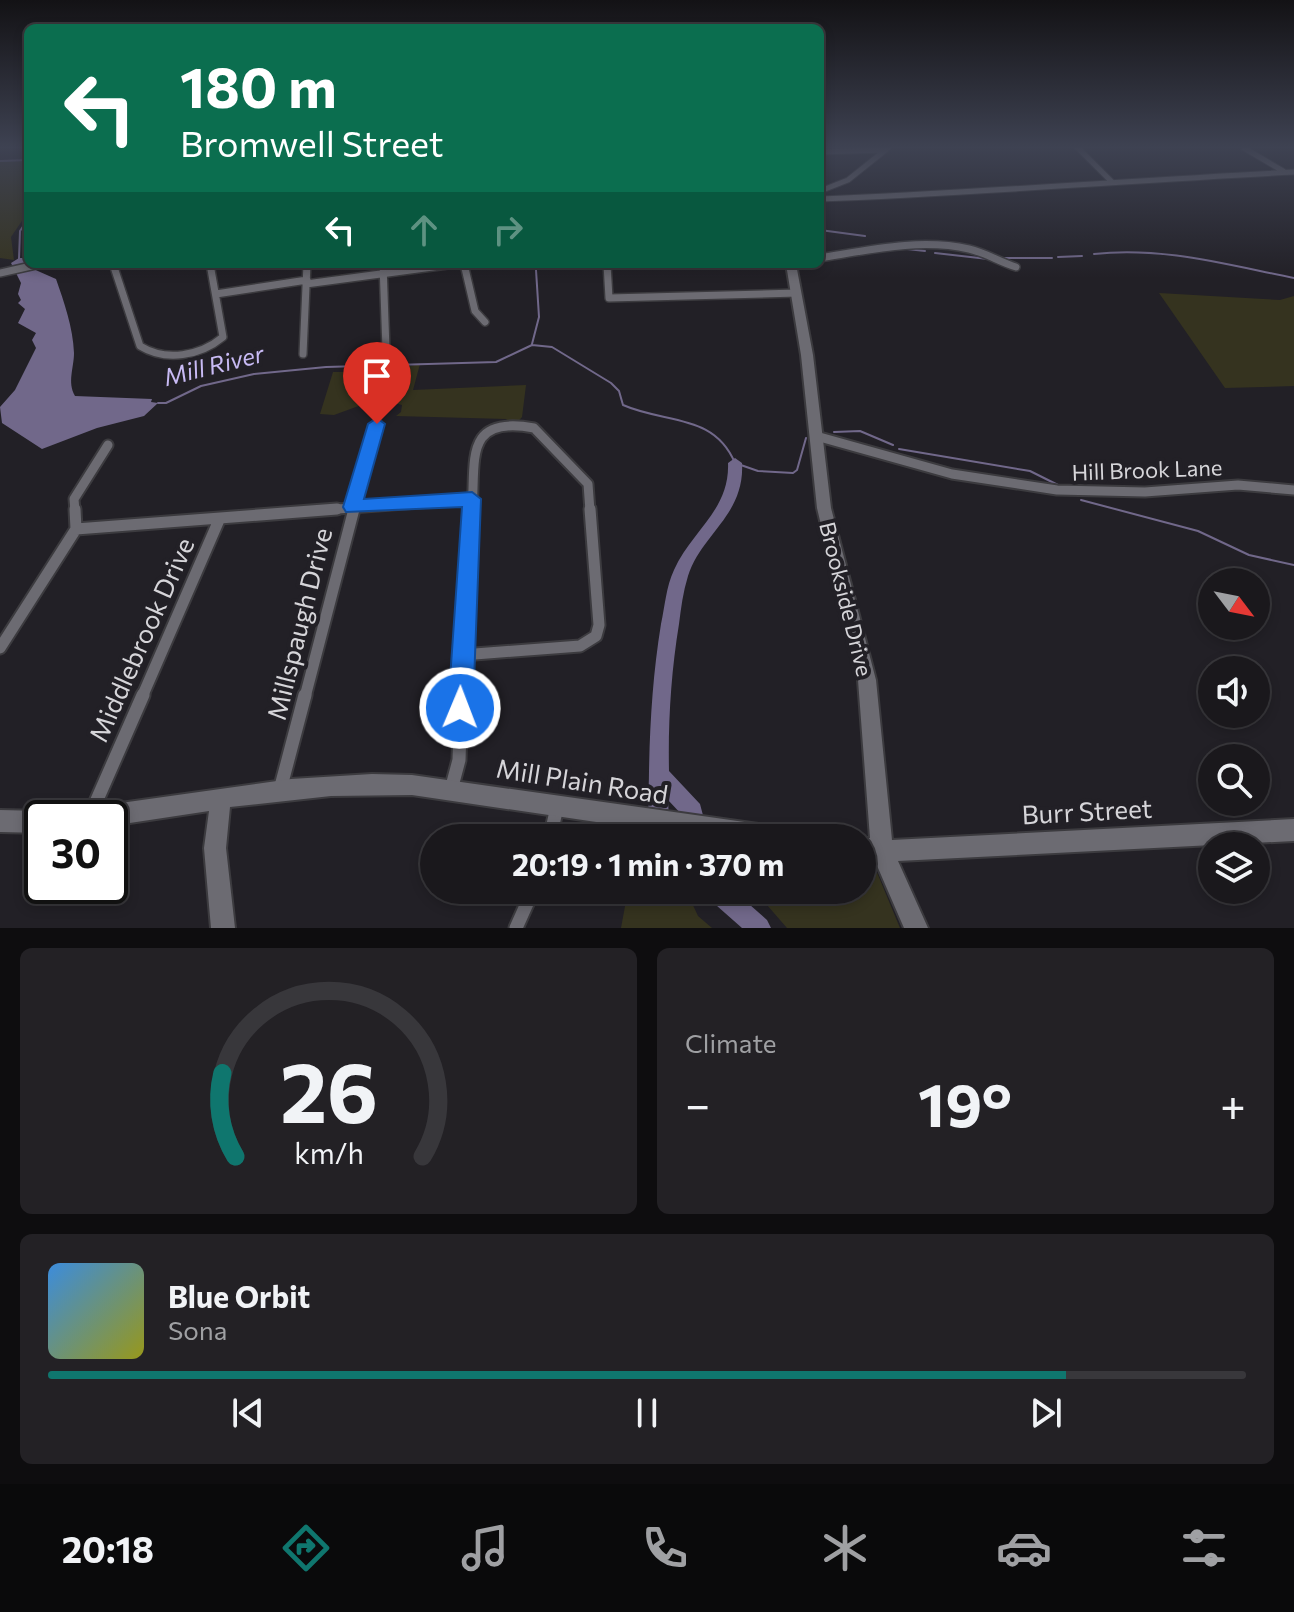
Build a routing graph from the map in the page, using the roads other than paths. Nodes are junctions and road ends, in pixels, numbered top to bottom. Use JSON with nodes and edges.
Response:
{"nodes":[{"id":1,"x":1001,"y":191,"type":"edge"},
{"id":2,"x":824,"y":199,"type":"edge"},
{"id":3,"x":824,"y":257,"type":"edge"},
{"id":4,"x":24,"y":267,"type":"edge"},
{"id":5,"x":1016,"y":267,"type":"dead end"},
{"id":6,"x":114,"y":268,"type":"edge"},
{"id":7,"x":211,"y":268,"type":"edge"},
{"id":8,"x":307,"y":268,"type":"edge"},
{"id":9,"x":384,"y":268,"type":"edge"},
{"id":10,"x":465,"y":268,"type":"edge"},
{"id":11,"x":607,"y":268,"type":"edge"},
{"id":12,"x":792,"y":268,"type":"edge"},
{"id":13,"x":2,"y":272,"type":"edge"},
{"id":14,"x":307,"y":282,"type":"junction"},
{"id":15,"x":797,"y":293,"type":"junction"},
{"id":16,"x":216,"y":294,"type":"junction"},
{"id":17,"x":485,"y":322,"type":"dead end"},
{"id":18,"x":386,"y":350,"type":"dead end"},
{"id":19,"x":303,"y":354,"type":"dead end"},
{"id":20,"x":377,"y":424,"type":"dead end"},
{"id":21,"x":816,"y":436,"type":"junction"},
{"id":22,"x":108,"y":445,"type":"dead end"},
{"id":23,"x":1294,"y":490,"type":"edge"},
{"id":24,"x":472,"y":499,"type":"junction"},
{"id":25,"x":353,"y":507,"type":"junction"},
{"id":26,"x":219,"y":520,"type":"junction"},
{"id":27,"x":76,"y":529,"type":"junction"},
{"id":28,"x":0,"y":648,"type":"edge"},
{"id":29,"x":462,"y":655,"type":"junction"},
{"id":30,"x":280,"y":790,"type":"junction"},
{"id":31,"x":451,"y":790,"type":"junction"},
{"id":32,"x":221,"y":799,"type":"junction"},
{"id":33,"x":98,"y":800,"type":"edge"},
{"id":34,"x":557,"y":807,"type":"junction"},
{"id":35,"x":128,"y":812,"type":"edge"},
{"id":36,"x":0,"y":821,"type":"edge"},
{"id":37,"x":24,"y":822,"type":"edge"},
{"id":38,"x":553,"y":824,"type":"edge"},
{"id":39,"x":669,"y":824,"type":"edge"},
{"id":40,"x":871,"y":824,"type":"edge"},
{"id":41,"x":1294,"y":830,"type":"edge"},
{"id":42,"x":876,"y":850,"type":"edge"},
{"id":43,"x":876,"y":857,"type":"edge"},
{"id":44,"x":527,"y":904,"type":"edge"},
{"id":45,"x":223,"y":928,"type":"edge"},
{"id":46,"x":516,"y":928,"type":"edge"},
{"id":47,"x":916,"y":928,"type":"edge"}],
"edges":[{"from":1,"to":2,"type":"street"},
{"from":3,"to":5,"type":"street"},
{"from":4,"to":13,"type":"street"},
{"from":6,"to":16,"type":"street"},
{"from":7,"to":16,"type":"street"},
{"from":8,"to":14,"type":"street"},
{"from":9,"to":14,"type":"street"},
{"from":9,"to":18,"type":"street"},
{"from":10,"to":17,"type":"street"},
{"from":11,"to":15,"type":"street"},
{"from":12,"to":15,"type":"main road","name":"Brookside Drive"},
{"from":14,"to":16,"type":"street"},
{"from":14,"to":19,"type":"street"},
{"from":15,"to":21,"type":"main road","name":"Brookside Drive"},
{"from":20,"to":25,"type":"street","name":"Millspaugh Drive"},
{"from":21,"to":23,"type":"street","name":"Hill Brook Lane"},
{"from":21,"to":40,"type":"main road","name":"Brookside Drive"},
{"from":22,"to":27,"type":"street"},
{"from":24,"to":25,"type":"street"},
{"from":24,"to":29,"type":"street"},
{"from":24,"to":29,"type":"street"},
{"from":25,"to":26,"type":"street"},
{"from":25,"to":30,"type":"street","name":"Millspaugh Drive"},
{"from":26,"to":27,"type":"street","name":"Middlebrook Drive"},
{"from":26,"to":33,"type":"street","name":"Middlebrook Drive"},
{"from":27,"to":28,"type":"street"},
{"from":29,"to":31,"type":"street"},
{"from":30,"to":31,"type":"main road","name":"Mill Plain Road"},
{"from":30,"to":32,"type":"main road","name":"Mill Plain Road"},
{"from":31,"to":34,"type":"main road","name":"Mill Plain Road"},
{"from":32,"to":35,"type":"main road","name":"Mill Plain Road"},
{"from":32,"to":45,"type":"main road"},
{"from":34,"to":38,"type":"street"},
{"from":34,"to":39,"type":"main road","name":"Mill Plain Road"},
{"from":36,"to":37,"type":"main road"},
{"from":41,"to":42,"type":"main road","name":"Burr Street"},
{"from":43,"to":47,"type":"main road","name":"Brookside Drive"},
{"from":44,"to":46,"type":"street"}]}
